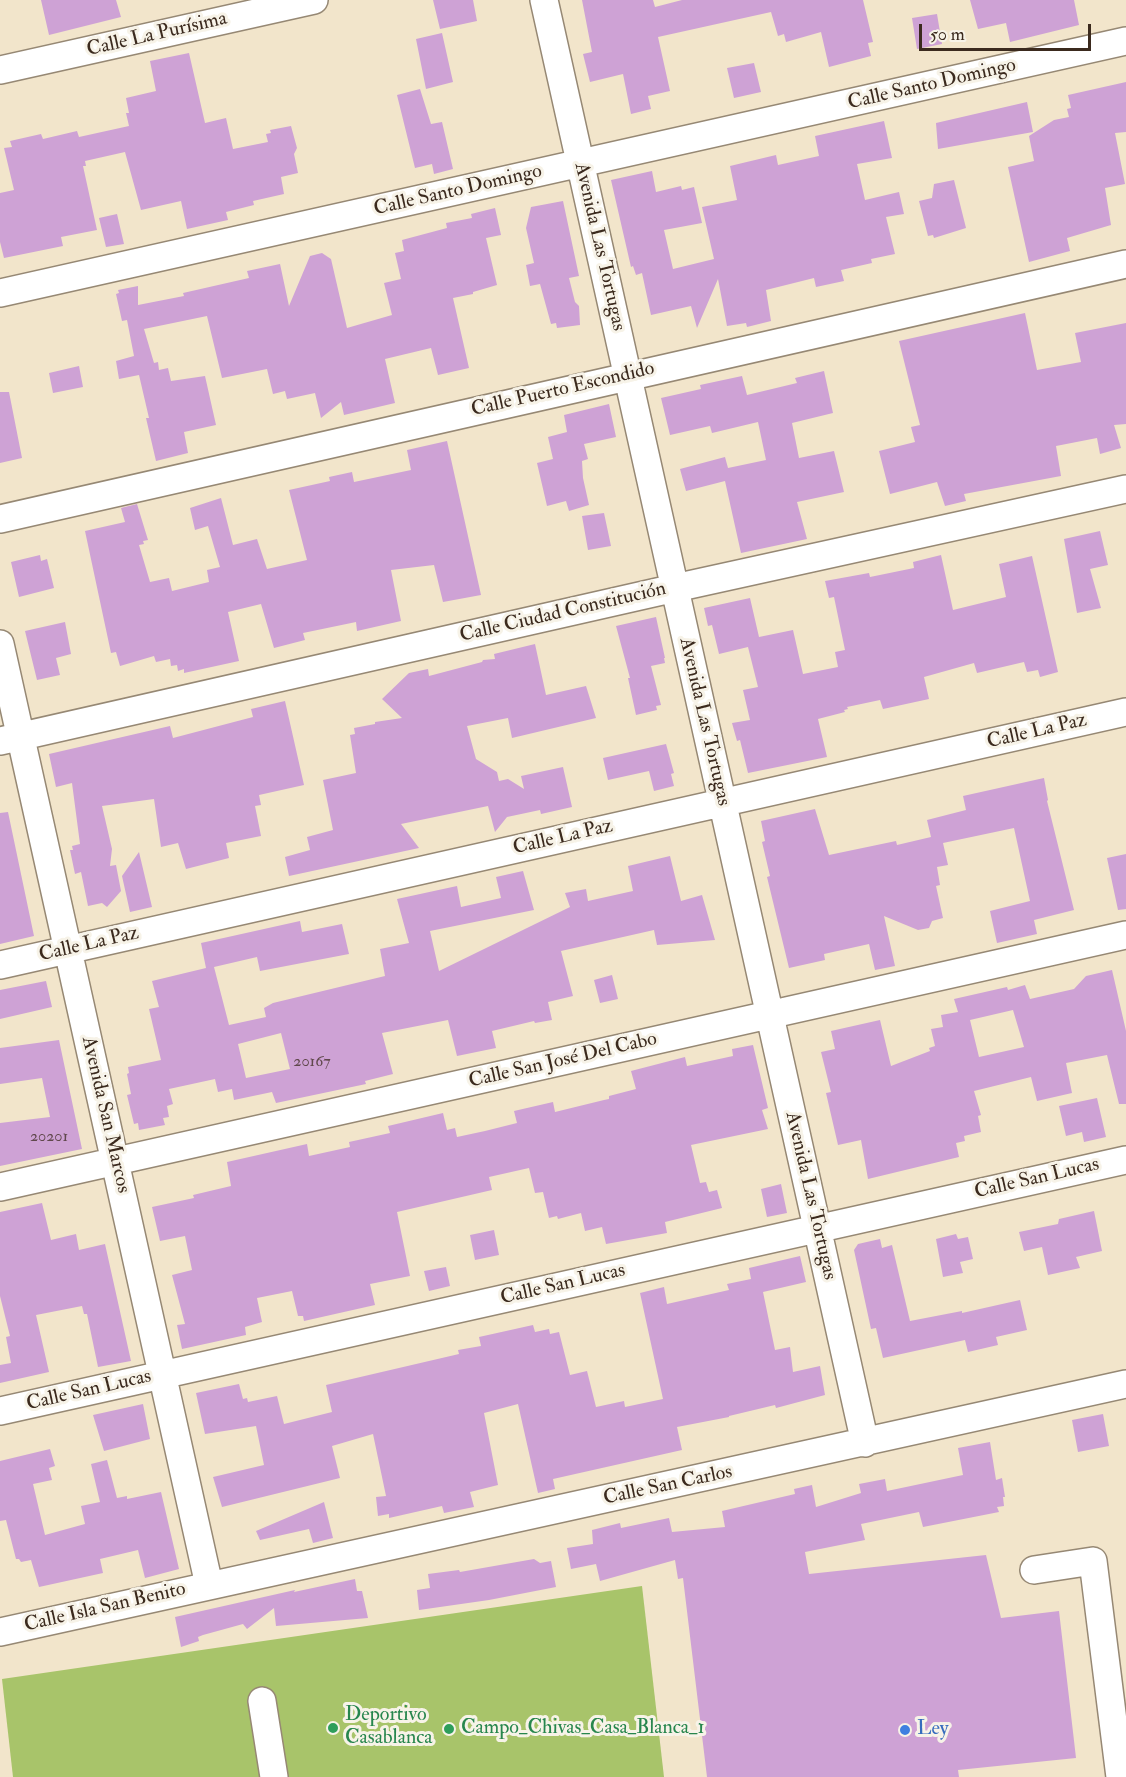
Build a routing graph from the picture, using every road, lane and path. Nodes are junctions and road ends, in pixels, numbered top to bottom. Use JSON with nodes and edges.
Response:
{"nodes":[{"id":1,"x":314,"y":0,"type":"edge"},
{"id":2,"x":544,"y":0,"type":"edge"},
{"id":3,"x":1126,"y":41,"type":"edge"},
{"id":4,"x":0,"y":70,"type":"edge"},
{"id":5,"x":580,"y":163,"type":"junction"},
{"id":6,"x":1126,"y":264,"type":"edge"},
{"id":7,"x":0,"y":293,"type":"edge"},
{"id":8,"x":628,"y":375,"type":"junction"},
{"id":9,"x":1126,"y":489,"type":"edge"},
{"id":10,"x":0,"y":519,"type":"edge"},
{"id":11,"x":675,"y":588,"type":"junction"},
{"id":12,"x":0,"y":644,"type":"edge"},
{"id":13,"x":1126,"y":712,"type":"edge"},
{"id":14,"x":10,"y":738,"type":"edge"},
{"id":15,"x":722,"y":803,"type":"junction"},
{"id":16,"x":1126,"y":935,"type":"edge"},
{"id":17,"x":68,"y":950,"type":"junction"},
{"id":18,"x":0,"y":965,"type":"edge"},
{"id":19,"x":770,"y":1014,"type":"junction"},
{"id":20,"x":1126,"y":1160,"type":"edge"},
{"id":21,"x":115,"y":1161,"type":"junction"},
{"id":22,"x":0,"y":1187,"type":"edge"},
{"id":23,"x":817,"y":1229,"type":"junction"},
{"id":24,"x":162,"y":1375,"type":"junction"},
{"id":25,"x":1126,"y":1384,"type":"edge"},
{"id":26,"x":0,"y":1411,"type":"edge"},
{"id":27,"x":865,"y":1443,"type":"junction"},
{"id":28,"x":1034,"y":1569,"type":"dead end"},
{"id":29,"x":209,"y":1585,"type":"junction"},
{"id":30,"x":0,"y":1632,"type":"edge"},
{"id":31,"x":1114,"y":1633,"type":"edge"},
{"id":32,"x":262,"y":1701,"type":"dead end"},
{"id":33,"x":274,"y":1777,"type":"edge"},
{"id":34,"x":1120,"y":1777,"type":"edge"}],
"edges":[{"from":1,"to":4,"type":"street","name":"Calle La Purísima"},
{"from":2,"to":5,"type":"street","name":"Avenida Las Tortugas"},
{"from":3,"to":5,"type":"street","name":"Calle Santo Domingo"},
{"from":5,"to":7,"type":"street","name":"Calle Santo Domingo"},
{"from":5,"to":8,"type":"street","name":"Avenida Las Tortugas"},
{"from":6,"to":8,"type":"street","name":"Calle Puerto Escondido"},
{"from":8,"to":10,"type":"street","name":"Calle Puerto Escondido"},
{"from":8,"to":11,"type":"street","name":"Avenida Las Tortugas"},
{"from":9,"to":11,"type":"street","name":"Calle Ciudad Constitución"},
{"from":11,"to":14,"type":"street","name":"Calle Ciudad Constitución"},
{"from":11,"to":15,"type":"street","name":"Avenida Las Tortugas"},
{"from":12,"to":14,"type":"street","name":"Avenida San Marcos"},
{"from":13,"to":15,"type":"street","name":"Calle La Paz"},
{"from":14,"to":17,"type":"street","name":"Avenida San Marcos"},
{"from":15,"to":17,"type":"street","name":"Calle La Paz"},
{"from":15,"to":19,"type":"street","name":"Avenida Las Tortugas"},
{"from":16,"to":19,"type":"street","name":"Calle San José Del Cabo"},
{"from":17,"to":18,"type":"street","name":"Calle La Paz"},
{"from":17,"to":21,"type":"street","name":"Avenida San Marcos"},
{"from":19,"to":21,"type":"street","name":"Calle San José Del Cabo"},
{"from":19,"to":23,"type":"street","name":"Avenida Las Tortugas"},
{"from":20,"to":23,"type":"street","name":"Calle San Lucas"},
{"from":21,"to":22,"type":"street","name":"Calle San José Del Cabo"},
{"from":21,"to":24,"type":"street","name":"Avenida San Marcos"},
{"from":23,"to":24,"type":"street","name":"Calle San Lucas"},
{"from":23,"to":27,"type":"street","name":"Avenida Las Tortugas"},
{"from":24,"to":26,"type":"street","name":"Calle San Lucas"},
{"from":24,"to":29,"type":"street","name":"Avenida San Marcos"},
{"from":25,"to":27,"type":"street","name":"Calle San Carlos"},
{"from":27,"to":29,"type":"street","name":"Calle San Carlos"},
{"from":28,"to":31,"type":"street"},
{"from":29,"to":30,"type":"street","name":"Calle Isla San Benito"},
{"from":31,"to":34,"type":"street"},
{"from":32,"to":33,"type":"street"}]}
